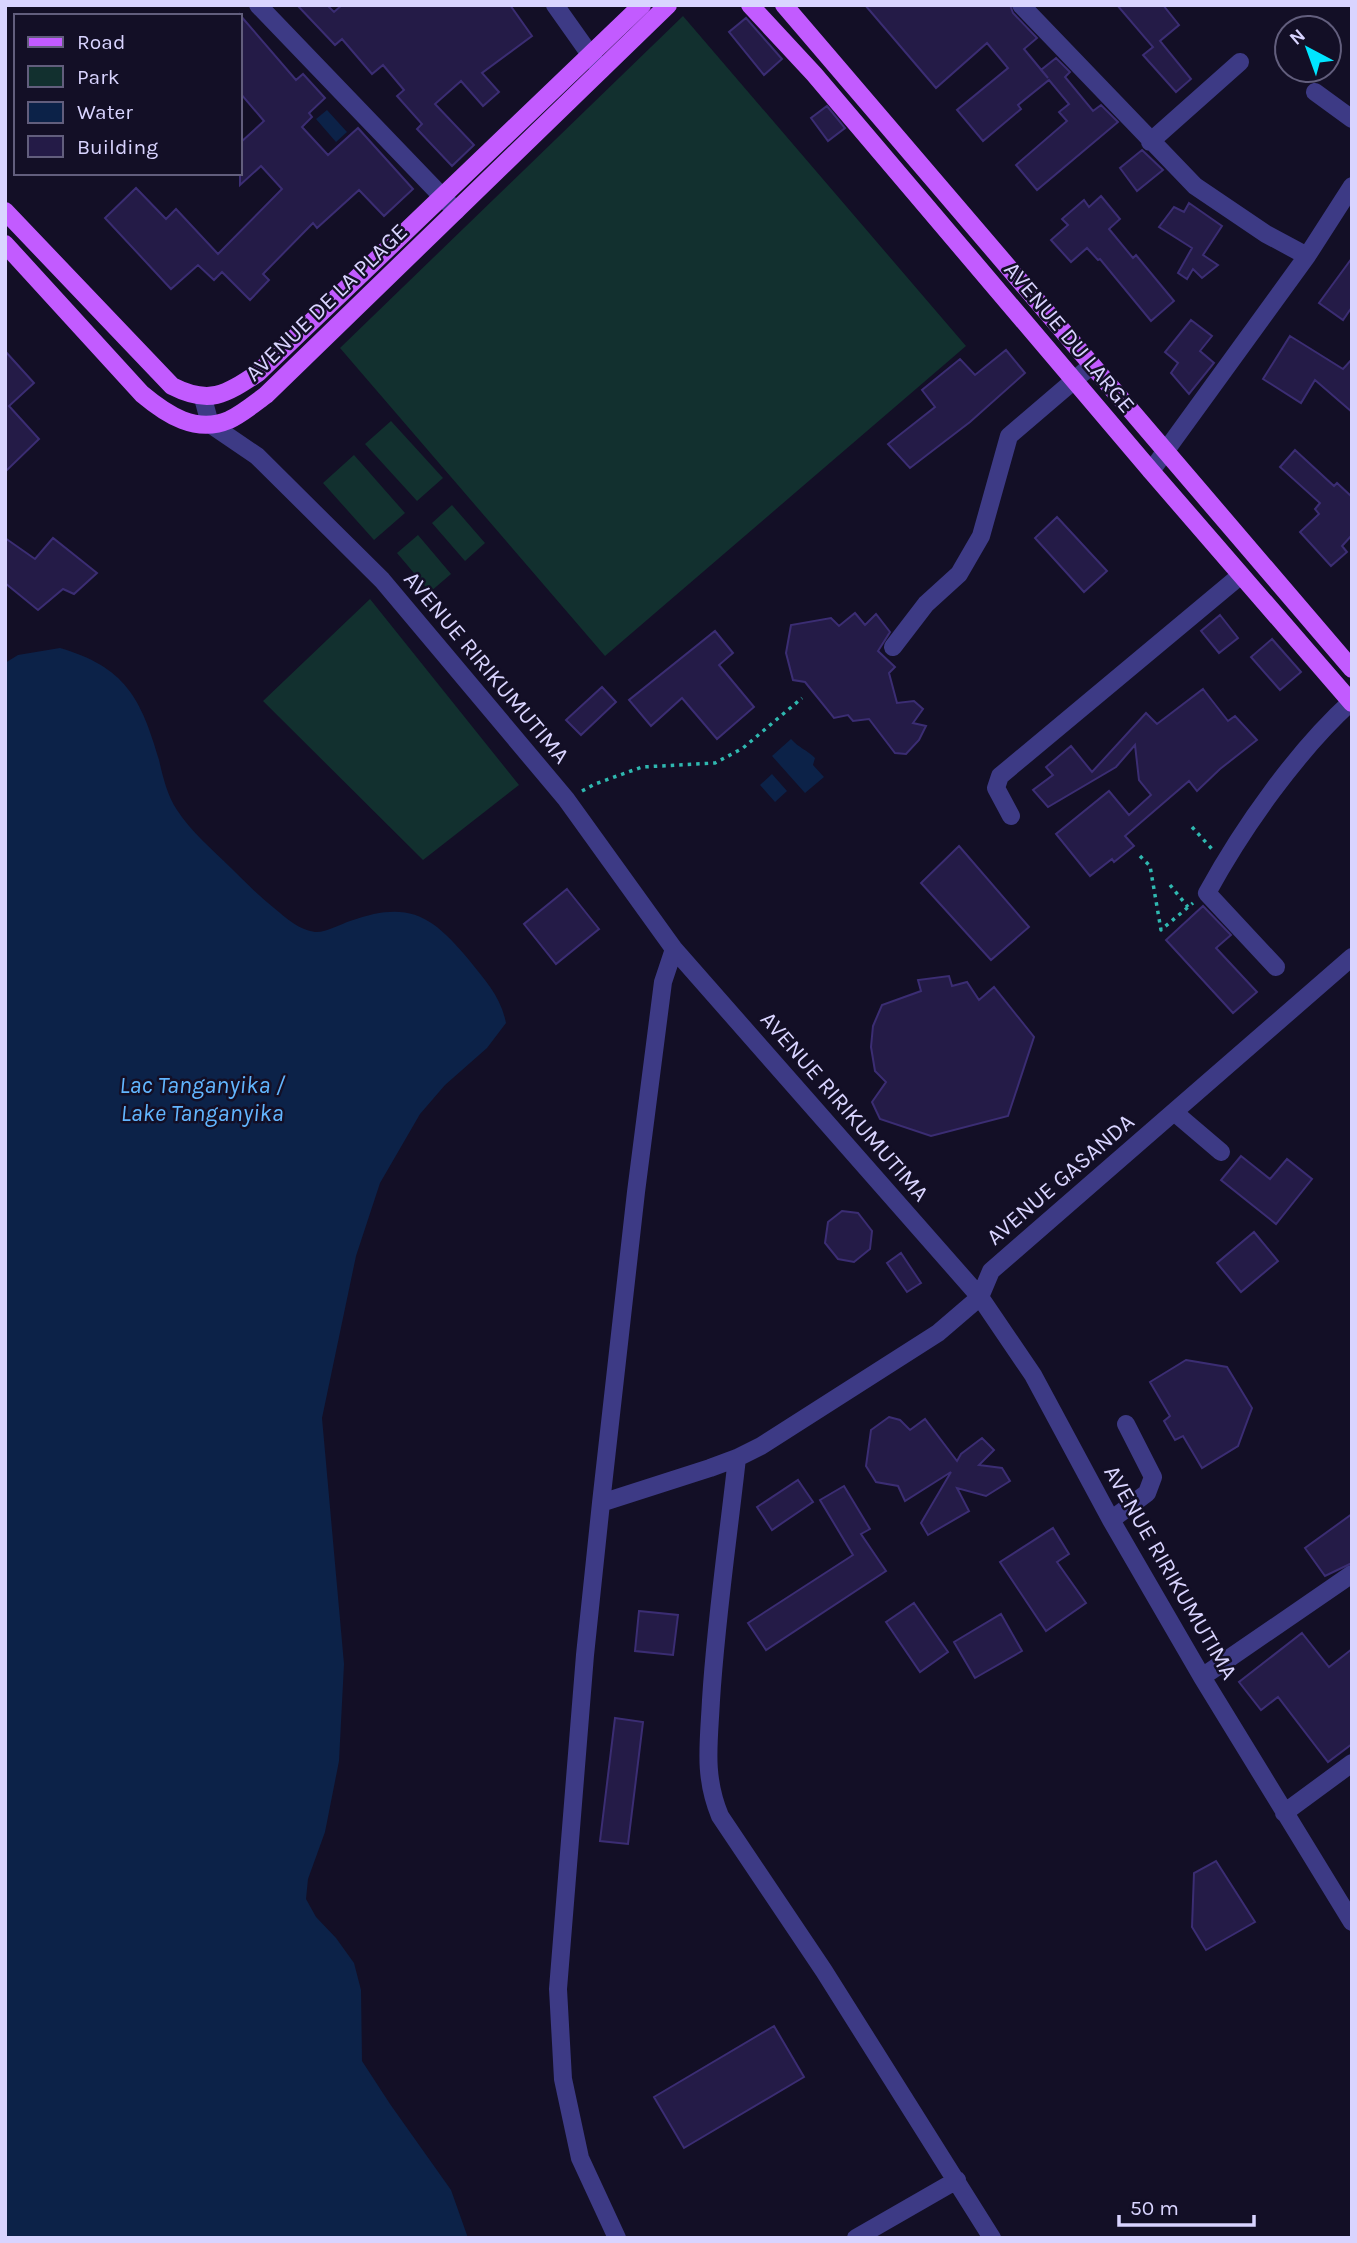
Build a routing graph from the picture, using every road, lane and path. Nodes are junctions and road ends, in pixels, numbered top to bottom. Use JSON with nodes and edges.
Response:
{"nodes":[{"id":1,"x":258,"y":5,"type":"edge"},
{"id":2,"x":555,"y":5,"type":"edge"},
{"id":3,"x":642,"y":5,"type":"edge"},
{"id":4,"x":668,"y":5,"type":"edge"},
{"id":5,"x":750,"y":5,"type":"edge"},
{"id":6,"x":784,"y":5,"type":"edge"},
{"id":7,"x":1021,"y":5,"type":"edge"},
{"id":8,"x":830,"y":60,"type":"junction"},
{"id":9,"x":1240,"y":62,"type":"dead end"},
{"id":10,"x":596,"y":63,"type":"junction"},
{"id":11,"x":814,"y":74,"type":"junction"},
{"id":12,"x":1315,"y":92,"type":"dead end"},
{"id":13,"x":1352,"y":119,"type":"edge"},
{"id":14,"x":1150,"y":142,"type":"junction"},
{"id":15,"x":1352,"y":186,"type":"edge"},
{"id":16,"x":442,"y":197,"type":"junction"},
{"id":17,"x":5,"y":211,"type":"edge"},
{"id":18,"x":456,"y":211,"type":"junction"},
{"id":19,"x":5,"y":244,"type":"edge"},
{"id":20,"x":1307,"y":256,"type":"junction"},
{"id":21,"x":1092,"y":365,"type":"junction"},
{"id":22,"x":1074,"y":380,"type":"junction"},
{"id":23,"x":203,"y":398,"type":"junction"},
{"id":24,"x":210,"y":424,"type":"junction"},
{"id":25,"x":1166,"y":453,"type":"junction"},
{"id":26,"x":1151,"y":471,"type":"junction"},
{"id":27,"x":1241,"y":575,"type":"junction"},
{"id":28,"x":893,"y":647,"type":"dead end"},
{"id":29,"x":1352,"y":669,"type":"edge"},
{"id":30,"x":802,"y":698,"type":"dead end"},
{"id":31,"x":1351,"y":702,"type":"edge"},
{"id":32,"x":566,"y":799,"type":"junction"},
{"id":33,"x":1011,"y":816,"type":"dead end"},
{"id":34,"x":1192,"y":827,"type":"dead end"},
{"id":35,"x":1140,"y":856,"type":"dead end"},
{"id":36,"x":1224,"y":862,"type":"junction"},
{"id":37,"x":1170,"y":885,"type":"dead end"},
{"id":38,"x":1208,"y":893,"type":"junction"},
{"id":39,"x":1188,"y":907,"type":"junction"},
{"id":40,"x":674,"y":949,"type":"junction"},
{"id":41,"x":1352,"y":957,"type":"edge"},
{"id":42,"x":1276,"y":967,"type":"dead end"},
{"id":43,"x":1174,"y":1112,"type":"junction"},
{"id":44,"x":1221,"y":1152,"type":"dead end"},
{"id":45,"x":980,"y":1297,"type":"junction"},
{"id":46,"x":1126,"y":1424,"type":"dead end"},
{"id":47,"x":737,"y":1458,"type":"junction"},
{"id":48,"x":601,"y":1503,"type":"junction"},
{"id":49,"x":1111,"y":1520,"type":"junction"},
{"id":50,"x":1352,"y":1574,"type":"edge"},
{"id":51,"x":1202,"y":1677,"type":"junction"},
{"id":52,"x":1352,"y":1763,"type":"edge"},
{"id":53,"x":1284,"y":1813,"type":"junction"},
{"id":54,"x":1352,"y":1922,"type":"edge"},
{"id":55,"x":957,"y":2180,"type":"junction"},
{"id":56,"x":617,"y":2238,"type":"edge"},
{"id":57,"x":856,"y":2238,"type":"edge"},
{"id":58,"x":992,"y":2238,"type":"edge"}],
"edges":[{"from":1,"to":16,"type":"street"},
{"from":2,"to":10,"type":"street"},
{"from":3,"to":10,"type":"main road","name":"AVENUE DE LA PLAGE"},
{"from":4,"to":10,"type":"main road","name":"AVENUE DE LA PLAGE"},
{"from":5,"to":11,"type":"main road","name":"AVENUE DU LARGE"},
{"from":6,"to":8,"type":"main road","name":"AVENUE DU LARGE"},
{"from":7,"to":14,"type":"street"},
{"from":8,"to":11,"type":"main road"},
{"from":8,"to":21,"type":"main road","name":"AVENUE DU LARGE"},
{"from":9,"to":14,"type":"street"},
{"from":10,"to":16,"type":"main road","name":"AVENUE DE LA PLAGE"},
{"from":10,"to":18,"type":"main road","name":"AVENUE DE LA PLAGE"},
{"from":11,"to":22,"type":"main road","name":"AVENUE DU LARGE"},
{"from":12,"to":13,"type":"street"},
{"from":14,"to":20,"type":"street"},
{"from":15,"to":20,"type":"street"},
{"from":16,"to":18,"type":"street"},
{"from":16,"to":23,"type":"main road","name":"AVENUE DE LA PLAGE"},
{"from":17,"to":23,"type":"main road"},
{"from":18,"to":24,"type":"main road","name":"AVENUE DE LA PLAGE"},
{"from":19,"to":24,"type":"main road"},
{"from":20,"to":25,"type":"street"},
{"from":21,"to":22,"type":"street"},
{"from":21,"to":25,"type":"main road","name":"AVENUE DU LARGE"},
{"from":22,"to":26,"type":"main road","name":"AVENUE DU LARGE"},
{"from":22,"to":28,"type":"street"},
{"from":23,"to":24,"type":"street"},
{"from":24,"to":32,"type":"street","name":"AVENUE RIRIKUMUTIMA"},
{"from":25,"to":26,"type":"street"},
{"from":25,"to":29,"type":"main road","name":"AVENUE DU LARGE"},
{"from":26,"to":27,"type":"main road","name":"AVENUE DU LARGE"},
{"from":27,"to":31,"type":"main road","name":"AVENUE DU LARGE"},
{"from":27,"to":33,"type":"street"},
{"from":30,"to":32,"type":"path"},
{"from":31,"to":36,"type":"street"},
{"from":32,"to":40,"type":"street","name":"AVENUE RIRIKUMUTIMA"},
{"from":34,"to":36,"type":"path"},
{"from":35,"to":39,"type":"path"},
{"from":36,"to":38,"type":"street"},
{"from":37,"to":39,"type":"path"},
{"from":38,"to":39,"type":"path"},
{"from":38,"to":42,"type":"street"},
{"from":40,"to":45,"type":"street","name":"AVENUE RIRIKUMUTIMA"},
{"from":40,"to":48,"type":"street"},
{"from":41,"to":43,"type":"street","name":"AVENUE GASANDA"},
{"from":43,"to":44,"type":"street"},
{"from":43,"to":45,"type":"street","name":"AVENUE GASANDA"},
{"from":45,"to":47,"type":"street","name":"AVENUE GASANDA"},
{"from":45,"to":49,"type":"street","name":"AVENUE RIRIKUMUTIMA"},
{"from":46,"to":49,"type":"street"},
{"from":47,"to":48,"type":"street","name":"AVENUE GASANDA"},
{"from":47,"to":55,"type":"street"},
{"from":48,"to":56,"type":"street"},
{"from":49,"to":51,"type":"street","name":"AVENUE RIRIKUMUTIMA"},
{"from":50,"to":51,"type":"street"},
{"from":51,"to":53,"type":"street","name":"AVENUE RIRIKUMUTIMA"},
{"from":52,"to":53,"type":"street"},
{"from":53,"to":54,"type":"street","name":"AVENUE RIRIKUMUTIMA"},
{"from":55,"to":57,"type":"street"},
{"from":55,"to":58,"type":"street"}]}
